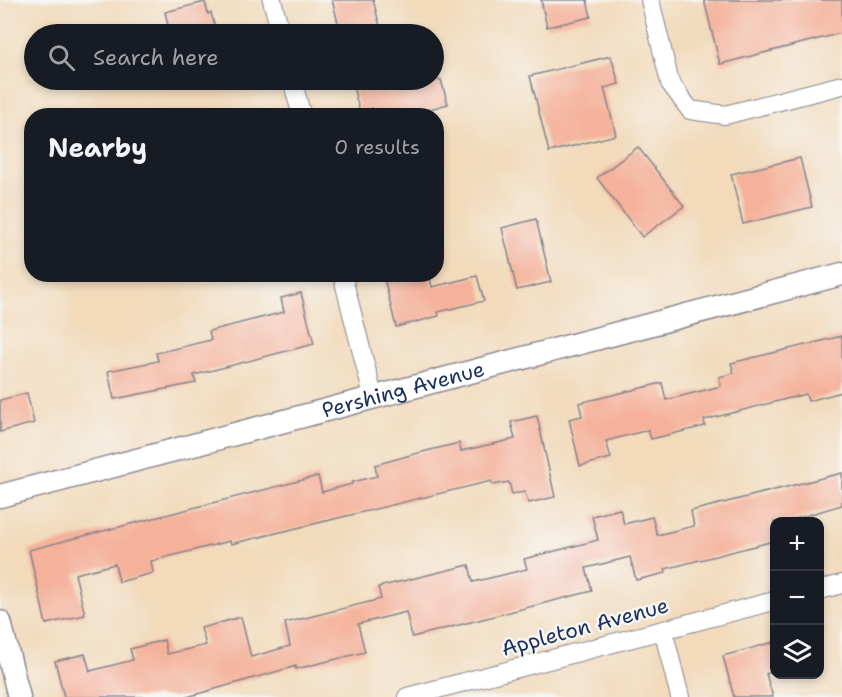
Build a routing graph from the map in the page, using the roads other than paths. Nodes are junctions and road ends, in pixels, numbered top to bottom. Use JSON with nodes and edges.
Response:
{"nodes":[{"id":1,"x":272,"y":0,"type":"edge"},
{"id":2,"x":650,"y":0,"type":"edge"},
{"id":3,"x":278,"y":24,"type":"edge"},
{"id":4,"x":842,"y":85,"type":"edge"},
{"id":5,"x":295,"y":90,"type":"edge"},
{"id":6,"x":300,"y":108,"type":"edge"},
{"id":7,"x":842,"y":274,"type":"edge"},
{"id":8,"x":344,"y":282,"type":"edge"},
{"id":9,"x":373,"y":396,"type":"junction"},
{"id":10,"x":0,"y":496,"type":"edge"},
{"id":11,"x":842,"y":584,"type":"edge"},
{"id":12,"x":824,"y":589,"type":"edge"},
{"id":13,"x":770,"y":602,"type":"edge"},
{"id":14,"x":0,"y":622,"type":"edge"},
{"id":15,"x":663,"y":630,"type":"junction"},
{"id":16,"x":19,"y":697,"type":"edge"},
{"id":17,"x":407,"y":697,"type":"edge"},
{"id":18,"x":680,"y":697,"type":"edge"}],
"edges":[{"from":1,"to":3,"type":"street"},
{"from":2,"to":4,"type":"street"},
{"from":5,"to":6,"type":"street"},
{"from":7,"to":9,"type":"street","name":"Pershing Avenue"},
{"from":8,"to":9,"type":"street"},
{"from":9,"to":10,"type":"street","name":"Pershing Avenue"},
{"from":11,"to":12,"type":"street"},
{"from":13,"to":15,"type":"street","name":"Appleton Avenue"},
{"from":14,"to":16,"type":"street"},
{"from":15,"to":17,"type":"street","name":"Appleton Avenue"},
{"from":15,"to":18,"type":"street"}]}
